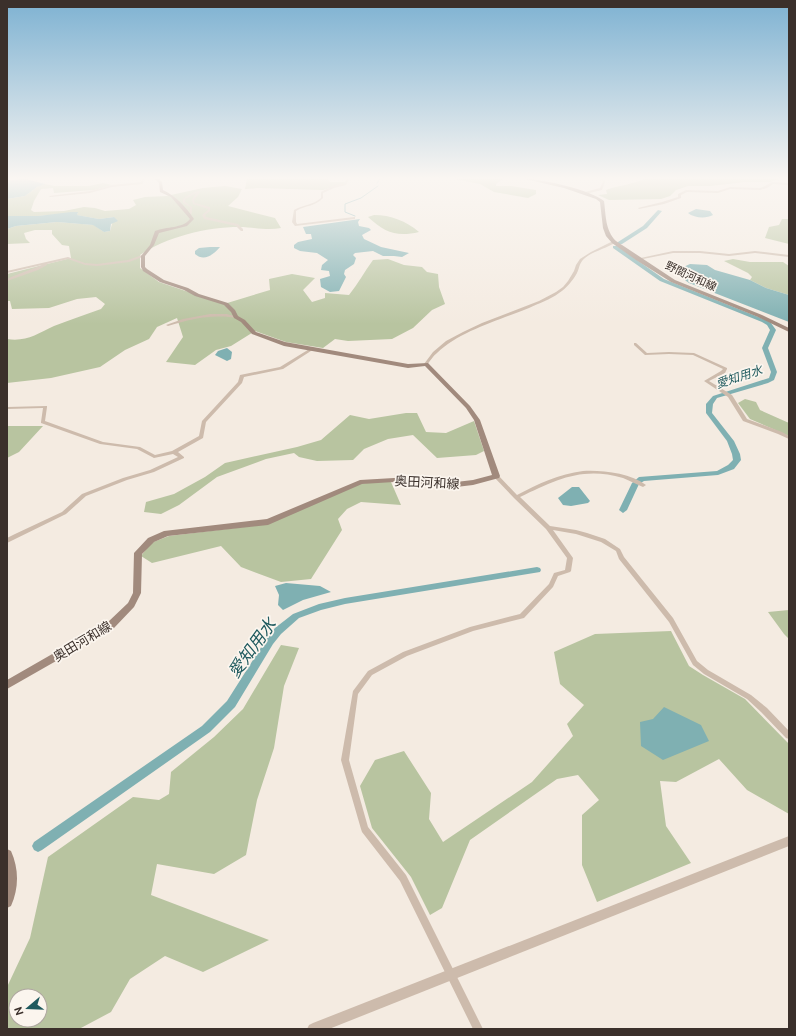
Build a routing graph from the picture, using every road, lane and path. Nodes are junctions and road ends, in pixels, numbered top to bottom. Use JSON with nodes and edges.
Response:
{"nodes":[{"id":1,"x":175,"y":227,"type":"edge"},
{"id":2,"x":239,"y":227,"type":"edge"},
{"id":3,"x":605,"y":227,"type":"edge"},
{"id":4,"x":242,"y":230,"type":"dead end"},
{"id":5,"x":614,"y":242,"type":"junction"},
{"id":6,"x":143,"y":256,"type":"junction"},
{"id":7,"x":789,"y":256,"type":"edge"},
{"id":8,"x":638,"y":259,"type":"junction"},
{"id":9,"x":49,"y":262,"type":"junction"},
{"id":10,"x":7,"y":272,"type":"edge"},
{"id":11,"x":7,"y":280,"type":"edge"},
{"id":12,"x":236,"y":317,"type":"junction"},
{"id":13,"x":168,"y":325,"type":"dead end"},
{"id":14,"x":789,"y":330,"type":"edge"},
{"id":15,"x":635,"y":344,"type":"dead end"},
{"id":16,"x":312,"y":350,"type":"junction"},
{"id":17,"x":426,"y":364,"type":"junction"},
{"id":18,"x":7,"y":408,"type":"edge"},
{"id":19,"x":789,"y":438,"type":"edge"},
{"id":20,"x":174,"y":452,"type":"junction"},
{"id":21,"x":496,"y":476,"type":"junction"},
{"id":22,"x":643,"y":485,"type":"dead end"},
{"id":23,"x":516,"y":497,"type":"junction"},
{"id":24,"x":548,"y":528,"type":"junction"},
{"id":25,"x":7,"y":541,"type":"edge"},
{"id":26,"x":7,"y":685,"type":"edge"},
{"id":27,"x":789,"y":736,"type":"edge"},
{"id":28,"x":789,"y":841,"type":"edge"},
{"id":29,"x":7,"y":855,"type":"edge"},
{"id":30,"x":7,"y":902,"type":"edge"},
{"id":31,"x":451,"y":974,"type":"junction"},
{"id":32,"x":313,"y":1029,"type":"edge"},
{"id":33,"x":478,"y":1029,"type":"edge"}],
"edges":[{"from":1,"to":6,"type":"main road"},
{"from":2,"to":4,"type":"street"},
{"from":3,"to":5,"type":"main road","name":"野間河和線"},
{"from":5,"to":8,"type":"main road","name":"野間河和線"},
{"from":5,"to":17,"type":"street"},
{"from":6,"to":9,"type":"street"},
{"from":6,"to":12,"type":"main road"},
{"from":7,"to":8,"type":"street"},
{"from":8,"to":14,"type":"main road","name":"野間河和線"},
{"from":9,"to":10,"type":"street"},
{"from":9,"to":11,"type":"street"},
{"from":12,"to":13,"type":"street"},
{"from":12,"to":16,"type":"main road"},
{"from":15,"to":19,"type":"street"},
{"from":16,"to":17,"type":"main road"},
{"from":16,"to":20,"type":"street"},
{"from":17,"to":21,"type":"main road"},
{"from":18,"to":20,"type":"street"},
{"from":20,"to":25,"type":"street"},
{"from":21,"to":23,"type":"street"},
{"from":21,"to":26,"type":"main road","name":"奥田河和線"},
{"from":22,"to":23,"type":"street"},
{"from":23,"to":24,"type":"street"},
{"from":24,"to":27,"type":"street"},
{"from":24,"to":31,"type":"street"},
{"from":28,"to":31,"type":"street"},
{"from":29,"to":30,"type":"main road"},
{"from":31,"to":32,"type":"street"},
{"from":31,"to":33,"type":"street"}]}
